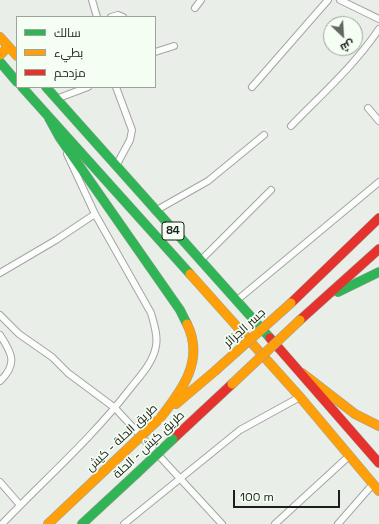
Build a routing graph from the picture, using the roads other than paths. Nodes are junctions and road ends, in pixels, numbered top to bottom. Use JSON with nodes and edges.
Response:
{"nodes":[{"id":1,"x":92,"y":0,"type":"edge"},
{"id":2,"x":200,"y":0,"type":"edge"},
{"id":3,"x":328,"y":0,"type":"edge"},
{"id":4,"x":340,"y":0,"type":"edge"},
{"id":5,"x":195,"y":8,"type":"dead end"},
{"id":6,"x":97,"y":16,"type":"edge"},
{"id":7,"x":379,"y":19,"type":"edge"},
{"id":8,"x":379,"y":29,"type":"edge"},
{"id":9,"x":3,"y":40,"type":"edge"},
{"id":10,"x":174,"y":46,"type":"dead end"},
{"id":11,"x":156,"y":52,"type":"edge"},
{"id":12,"x":0,"y":54,"type":"edge"},
{"id":13,"x":16,"y":57,"type":"edge"},
{"id":14,"x":16,"y":58,"type":"edge"},
{"id":15,"x":0,"y":62,"type":"edge"},
{"id":16,"x":7,"y":70,"type":"junction"},
{"id":17,"x":16,"y":81,"type":"edge"},
{"id":18,"x":252,"y":87,"type":"dead end"},
{"id":19,"x":23,"y":88,"type":"edge"},
{"id":20,"x":47,"y":88,"type":"edge"},
{"id":21,"x":85,"y":88,"type":"edge"},
{"id":22,"x":116,"y":88,"type":"edge"},
{"id":23,"x":56,"y":99,"type":"junction"},
{"id":24,"x":368,"y":108,"type":"dead end"},
{"id":25,"x":49,"y":118,"type":"junction"},
{"id":26,"x":379,"y":121,"type":"edge"},
{"id":27,"x":291,"y":126,"type":"dead end"},
{"id":28,"x":264,"y":136,"type":"dead end"},
{"id":29,"x":60,"y":138,"type":"junction"},
{"id":30,"x":116,"y":166,"type":"junction"},
{"id":31,"x":379,"y":182,"type":"edge"},
{"id":32,"x":271,"y":190,"type":"dead end"},
{"id":33,"x":156,"y":210,"type":"junction"},
{"id":34,"x":95,"y":214,"type":"junction"},
{"id":35,"x":379,"y":218,"type":"edge"},
{"id":36,"x":379,"y":250,"type":"edge"},
{"id":37,"x":200,"y":261,"type":"junction"},
{"id":38,"x":379,"y":272,"type":"edge"},
{"id":39,"x":0,"y":273,"type":"edge"},
{"id":40,"x":236,"y":301,"type":"junction"},
{"id":41,"x":312,"y":309,"type":"junction"},
{"id":42,"x":0,"y":315,"type":"edge"},
{"id":43,"x":0,"y":335,"type":"edge"},
{"id":44,"x":215,"y":371,"type":"joint"},
{"id":45,"x":302,"y":373,"type":"junction"},
{"id":46,"x":0,"y":381,"type":"edge"},
{"id":47,"x":300,"y":398,"type":"junction"},
{"id":48,"x":115,"y":408,"type":"junction"},
{"id":49,"x":159,"y":419,"type":"junction"},
{"id":50,"x":379,"y":426,"type":"edge"},
{"id":51,"x":349,"y":456,"type":"junction"},
{"id":52,"x":379,"y":463,"type":"edge"},
{"id":53,"x":179,"y":478,"type":"junction"},
{"id":54,"x":0,"y":482,"type":"edge"},
{"id":55,"x":372,"y":484,"type":"junction"},
{"id":56,"x":379,"y":492,"type":"edge"},
{"id":57,"x":20,"y":505,"type":"junction"},
{"id":58,"x":2,"y":524,"type":"edge"},
{"id":59,"x":48,"y":524,"type":"edge"},
{"id":60,"x":82,"y":524,"type":"edge"},
{"id":61,"x":124,"y":524,"type":"edge"},
{"id":62,"x":222,"y":524,"type":"edge"},
{"id":63,"x":276,"y":524,"type":"edge"},
{"id":64,"x":338,"y":524,"type":"edge"}],
"edges":[{"from":1,"to":6,"type":"street"},
{"from":2,"to":5,"type":"street"},
{"from":3,"to":18,"type":"street"},
{"from":4,"to":7,"type":"street"},
{"from":8,"to":27,"type":"street"},
{"from":9,"to":12,"type":"main road"},
{"from":9,"to":13,"type":"main road"},
{"from":10,"to":11,"type":"street"},
{"from":14,"to":16,"type":"main road"},
{"from":15,"to":16,"type":"main road"},
{"from":16,"to":17,"type":"main road"},
{"from":19,"to":25,"type":"main road"},
{"from":20,"to":23,"type":"main road","number":"84"},
{"from":21,"to":23,"type":"street"},
{"from":22,"to":30,"type":"street"},
{"from":23,"to":30,"type":"main road","number":"84"},
{"from":24,"to":26,"type":"street"},
{"from":25,"to":29,"type":"main road"},
{"from":25,"to":47,"type":"main road"},
{"from":28,"to":33,"type":"street"},
{"from":29,"to":34,"type":"street"},
{"from":29,"to":49,"type":"main road"},
{"from":30,"to":33,"type":"main road","number":"84"},
{"from":31,"to":40,"type":"street"},
{"from":32,"to":37,"type":"street"},
{"from":33,"to":37,"type":"main road","number":"84"},
{"from":34,"to":39,"type":"street"},
{"from":34,"to":48,"type":"street"},
{"from":35,"to":44,"type":"main road","name":"جسر الجزائر","bridge":true},
{"from":36,"to":41,"type":"main road"},
{"from":37,"to":40,"type":"main road","number":"84"},
{"from":38,"to":41,"type":"main road"},
{"from":40,"to":45,"type":"main road","number":"84"},
{"from":41,"to":60,"type":"main road","name":"طريق كيش - الحلة","bridge":true},
{"from":42,"to":48,"type":"street"},
{"from":43,"to":46,"type":"street"},
{"from":44,"to":49,"type":"main road","name":"طريق الحلة - كيش"},
{"from":45,"to":50,"type":"main road"},
{"from":45,"to":52,"type":"main road"},
{"from":47,"to":51,"type":"main road"},
{"from":47,"to":53,"type":"street"},
{"from":48,"to":53,"type":"street"},
{"from":48,"to":57,"type":"street"},
{"from":49,"to":59,"type":"main road","name":"طريق الحلة - كيش","bridge":true},
{"from":51,"to":55,"type":"main road"},
{"from":51,"to":63,"type":"street"},
{"from":53,"to":61,"type":"street"},
{"from":53,"to":62,"type":"street"},
{"from":54,"to":57,"type":"street"},
{"from":55,"to":56,"type":"main road"},
{"from":55,"to":64,"type":"street"},
{"from":57,"to":58,"type":"street"}]}
